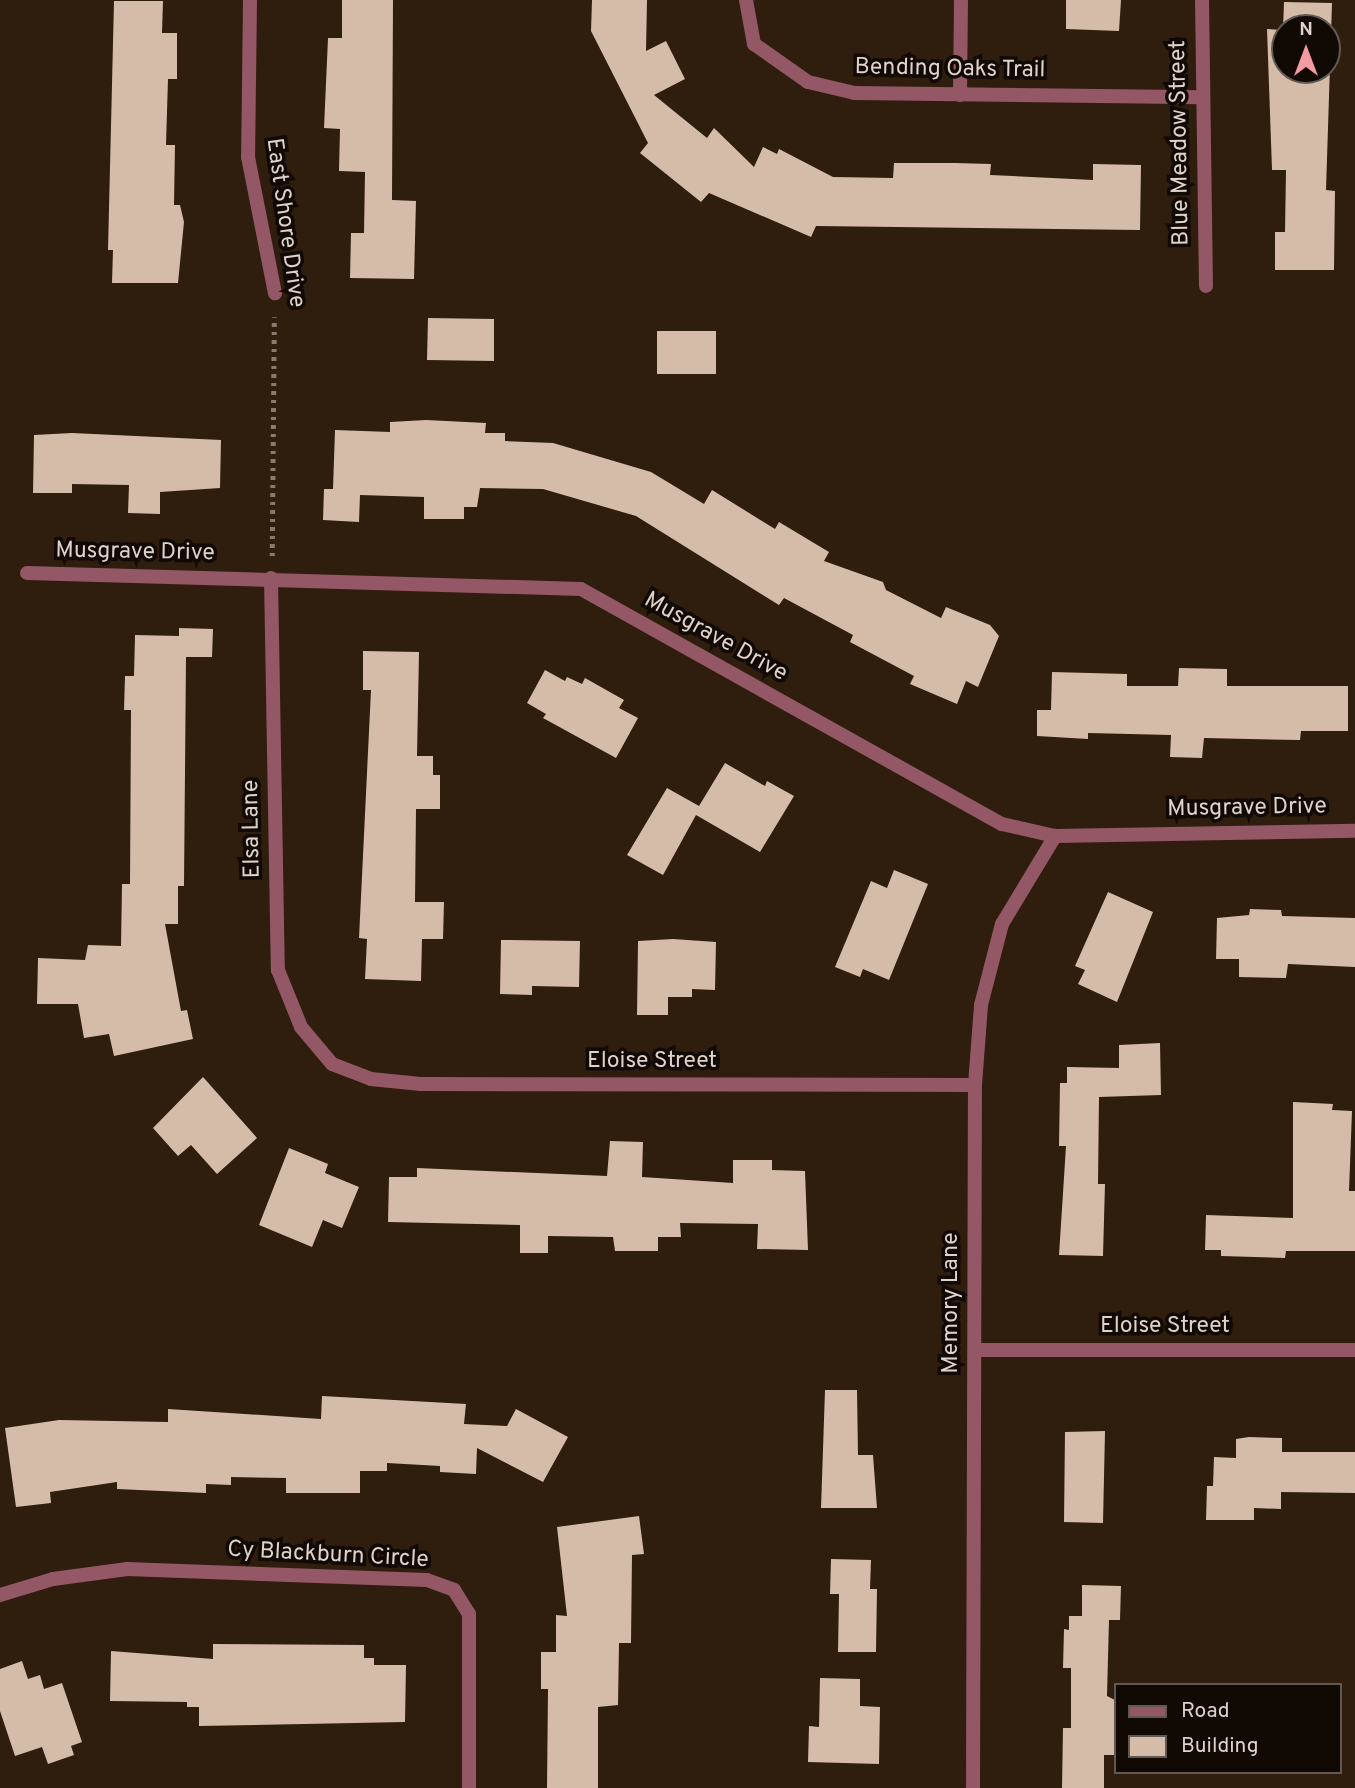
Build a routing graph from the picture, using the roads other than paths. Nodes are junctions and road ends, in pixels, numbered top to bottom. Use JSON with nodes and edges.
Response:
{"nodes":[{"id":1,"x":250,"y":0,"type":"edge"},
{"id":2,"x":746,"y":0,"type":"edge"},
{"id":3,"x":961,"y":0,"type":"edge"},
{"id":4,"x":1202,"y":0,"type":"edge"},
{"id":5,"x":960,"y":94,"type":"junction"},
{"id":6,"x":1202,"y":97,"type":"junction"},
{"id":7,"x":1206,"y":286,"type":"dead end"},
{"id":8,"x":275,"y":293,"type":"road end"},
{"id":9,"x":27,"y":573,"type":"dead end"},
{"id":10,"x":271,"y":578,"type":"junction"},
{"id":11,"x":1355,"y":831,"type":"edge"},
{"id":12,"x":1055,"y":836,"type":"junction"},
{"id":13,"x":332,"y":1064,"type":"joint"},
{"id":14,"x":975,"y":1085,"type":"junction"},
{"id":15,"x":975,"y":1350,"type":"junction"},
{"id":16,"x":1355,"y":1350,"type":"edge"},
{"id":17,"x":0,"y":1595,"type":"edge"},
{"id":18,"x":469,"y":1788,"type":"edge"},
{"id":19,"x":973,"y":1788,"type":"edge"}],
"edges":[{"from":1,"to":8,"type":"street","name":"East Shore Drive"},
{"from":2,"to":5,"type":"street","name":"Bending Oaks Trail"},
{"from":3,"to":5,"type":"street"},
{"from":4,"to":6,"type":"street","name":"Blue Meadow Street"},
{"from":5,"to":6,"type":"street","name":"Bending Oaks Trail"},
{"from":6,"to":7,"type":"street","name":"Blue Meadow Street"},
{"from":9,"to":10,"type":"street","name":"Musgrave Drive"},
{"from":10,"to":12,"type":"street","name":"Musgrave Drive"},
{"from":10,"to":13,"type":"street","name":"Elsa Lane"},
{"from":11,"to":12,"type":"street","name":"Musgrave Drive"},
{"from":12,"to":14,"type":"street","name":"Memory Lane"},
{"from":13,"to":14,"type":"street","name":"Eloise Street"},
{"from":14,"to":15,"type":"street","name":"Memory Lane"},
{"from":15,"to":16,"type":"street","name":"Eloise Street"},
{"from":15,"to":19,"type":"street","name":"Memory Lane"},
{"from":17,"to":18,"type":"street","name":"Cy Blackburn Circle"}]}
